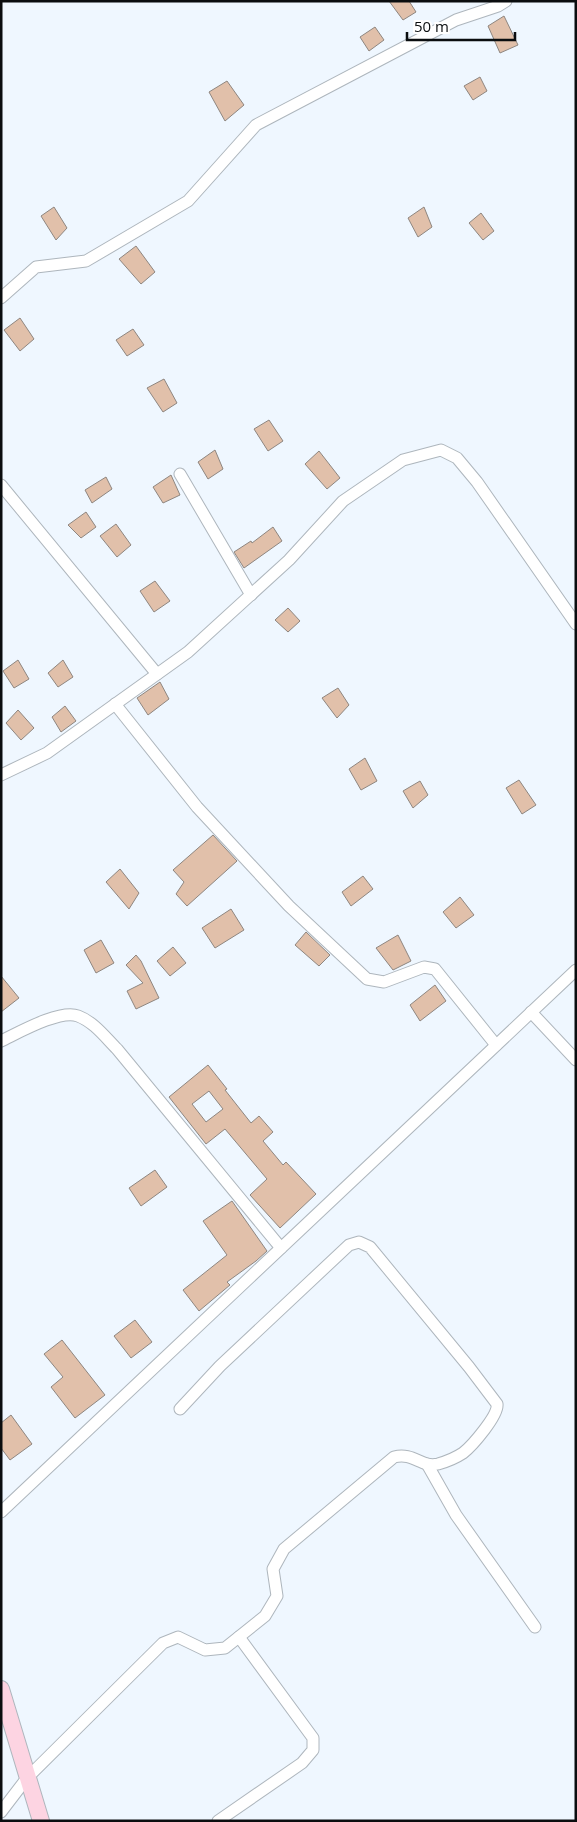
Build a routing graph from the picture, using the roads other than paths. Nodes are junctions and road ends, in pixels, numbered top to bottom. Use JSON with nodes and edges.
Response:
{"nodes":[{"id":1,"x":506,"y":1,"type":"edge"},
{"id":2,"x":1,"y":298,"type":"edge"},
{"id":3,"x":180,"y":474,"type":"dead end"},
{"id":4,"x":1,"y":485,"type":"edge"},
{"id":5,"x":251,"y":595,"type":"junction"},
{"id":6,"x":576,"y":624,"type":"edge"},
{"id":7,"x":157,"y":674,"type":"junction"},
{"id":8,"x":115,"y":704,"type":"junction"},
{"id":9,"x":1,"y":775,"type":"edge"},
{"id":10,"x":576,"y":970,"type":"edge"},
{"id":11,"x":531,"y":1012,"type":"junction"},
{"id":12,"x":1,"y":1041,"type":"edge"},
{"id":13,"x":496,"y":1045,"type":"junction"},
{"id":14,"x":576,"y":1060,"type":"edge"},
{"id":15,"x":281,"y":1248,"type":"junction"},
{"id":16,"x":180,"y":1409,"type":"dead end"},
{"id":17,"x":427,"y":1464,"type":"junction"},
{"id":18,"x":1,"y":1512,"type":"edge"},
{"id":19,"x":535,"y":1627,"type":"dead end"},
{"id":20,"x":239,"y":1637,"type":"junction"},
{"id":21,"x":1,"y":1689,"type":"edge"},
{"id":22,"x":27,"y":1778,"type":"junction"},
{"id":23,"x":1,"y":1812,"type":"edge"},
{"id":24,"x":41,"y":1821,"type":"edge"},
{"id":25,"x":218,"y":1821,"type":"edge"}],
"edges":[{"from":1,"to":2,"type":"street"},
{"from":3,"to":5,"type":"street"},
{"from":4,"to":7,"type":"street"},
{"from":5,"to":6,"type":"street"},
{"from":5,"to":7,"type":"street"},
{"from":7,"to":8,"type":"street"},
{"from":8,"to":9,"type":"street"},
{"from":8,"to":13,"type":"street"},
{"from":10,"to":11,"type":"street"},
{"from":11,"to":13,"type":"street"},
{"from":11,"to":14,"type":"street"},
{"from":12,"to":15,"type":"street"},
{"from":13,"to":15,"type":"street"},
{"from":15,"to":18,"type":"street"},
{"from":16,"to":17,"type":"street"},
{"from":17,"to":19,"type":"street"},
{"from":17,"to":20,"type":"street"},
{"from":20,"to":22,"type":"street"},
{"from":20,"to":25,"type":"street"},
{"from":21,"to":22,"type":"street"},
{"from":22,"to":23,"type":"street"},
{"from":22,"to":24,"type":"street"}]}
